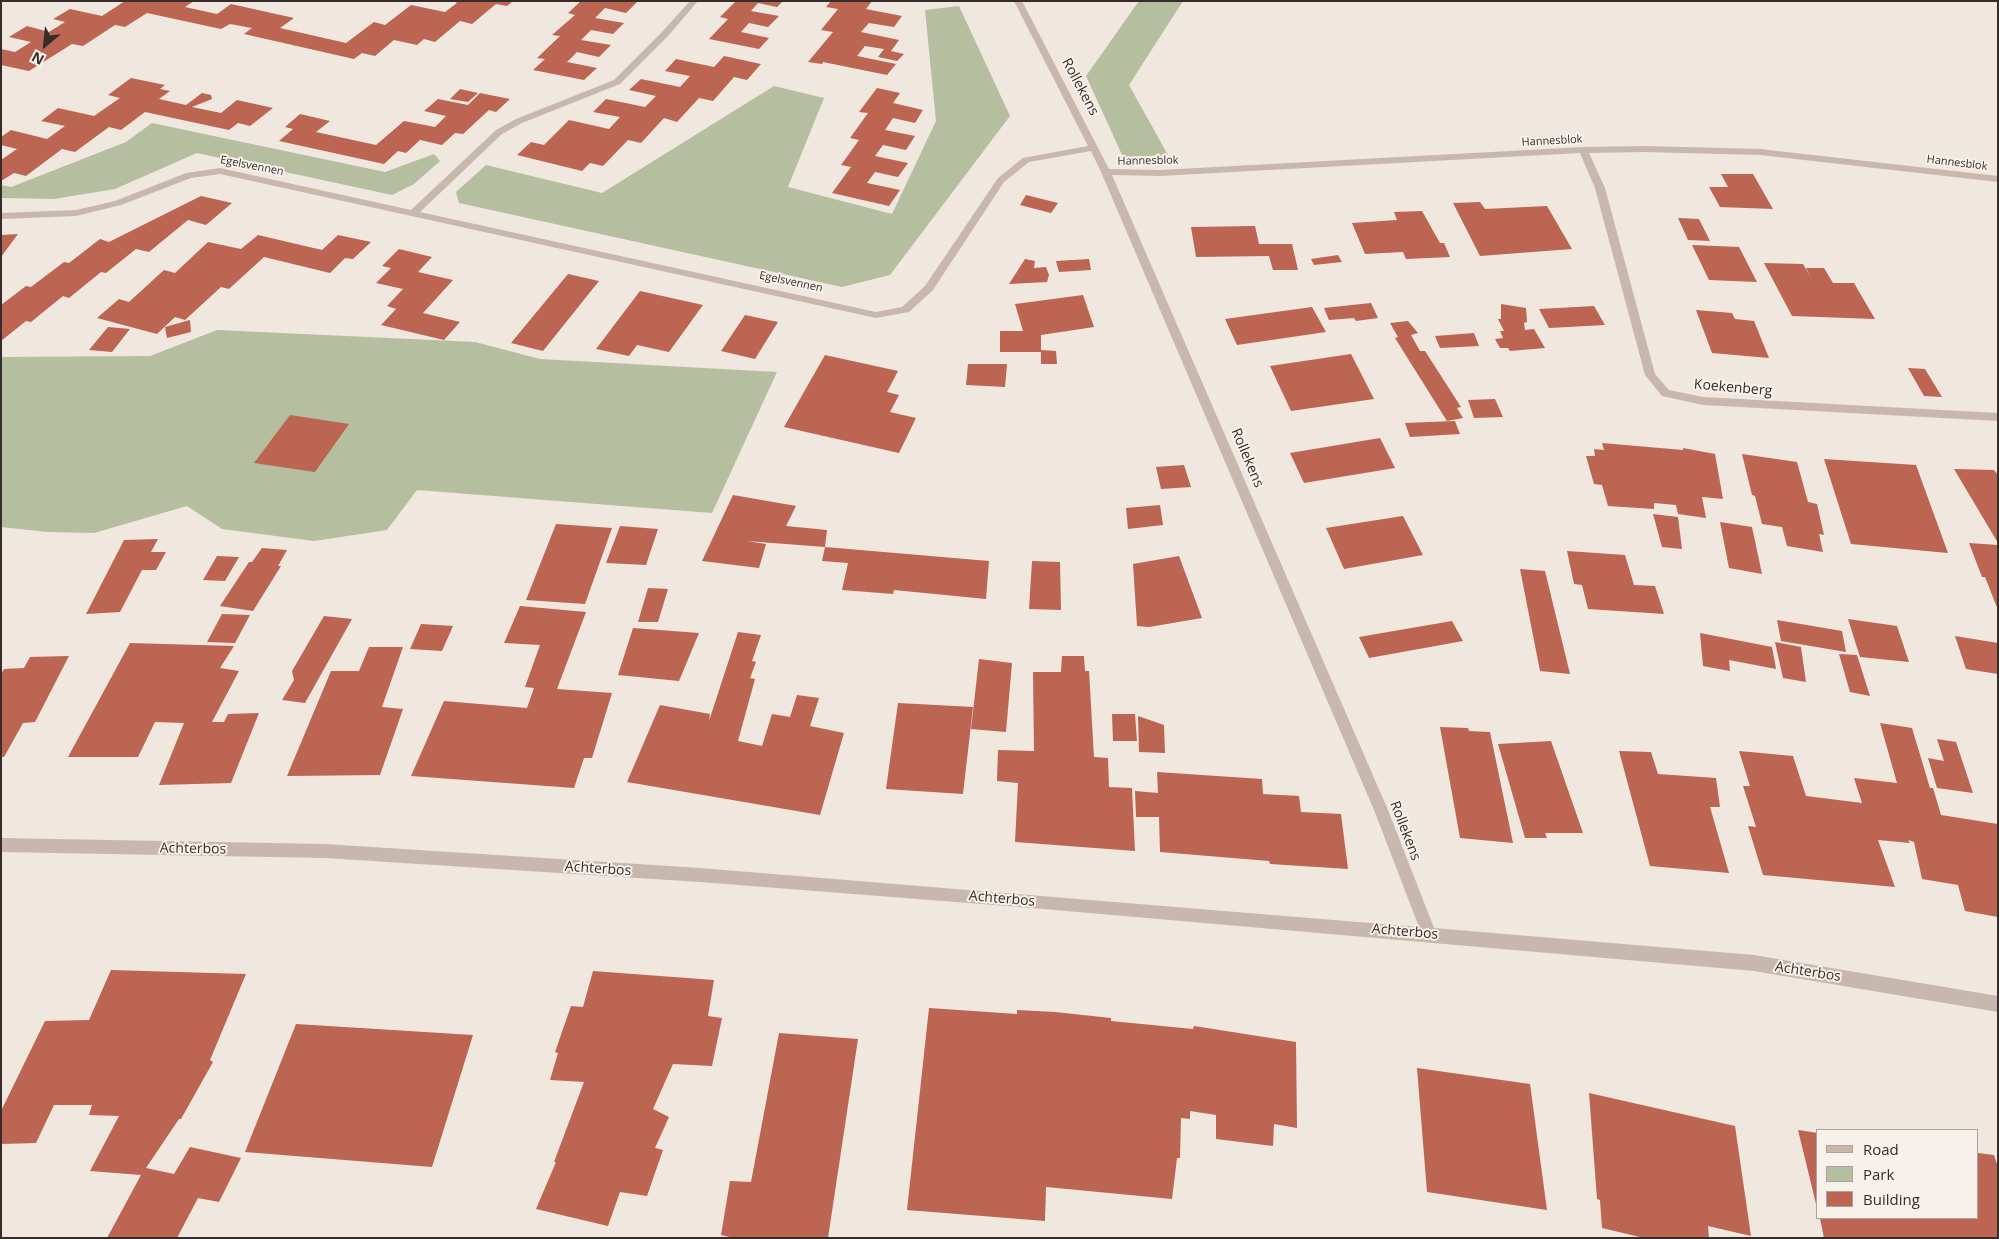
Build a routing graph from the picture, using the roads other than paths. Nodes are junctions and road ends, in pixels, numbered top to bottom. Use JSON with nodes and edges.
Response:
{"nodes":[{"id":1,"x":694,"y":1,"type":"edge"},
{"id":2,"x":1018,"y":1,"type":"edge"},
{"id":3,"x":1095,"y":148,"type":"junction"},
{"id":4,"x":1583,"y":150,"type":"junction"},
{"id":5,"x":1106,"y":172,"type":"junction"},
{"id":6,"x":1998,"y":179,"type":"edge"},
{"id":7,"x":412,"y":214,"type":"junction"},
{"id":8,"x":1,"y":216,"type":"edge"},
{"id":9,"x":1998,"y":417,"type":"edge"},
{"id":10,"x":1,"y":845,"type":"edge"},
{"id":11,"x":1429,"y":934,"type":"junction"},
{"id":12,"x":1998,"y":1004,"type":"edge"}],
"edges":[{"from":1,"to":7,"type":"street"},
{"from":2,"to":3,"type":"street","name":"Rollekens"},
{"from":3,"to":5,"type":"street","name":"Rollekens"},
{"from":3,"to":7,"type":"street","name":"Egelsvennen"},
{"from":4,"to":5,"type":"street","name":"Hannesblok"},
{"from":4,"to":6,"type":"street","name":"Hannesblok"},
{"from":4,"to":9,"type":"street","name":"Koekenberg"},
{"from":5,"to":11,"type":"street","name":"Rollekens"},
{"from":7,"to":8,"type":"street","name":"Egelsvennen"},
{"from":10,"to":11,"type":"street","name":"Achterbos"},
{"from":11,"to":12,"type":"street","name":"Achterbos"}]}
